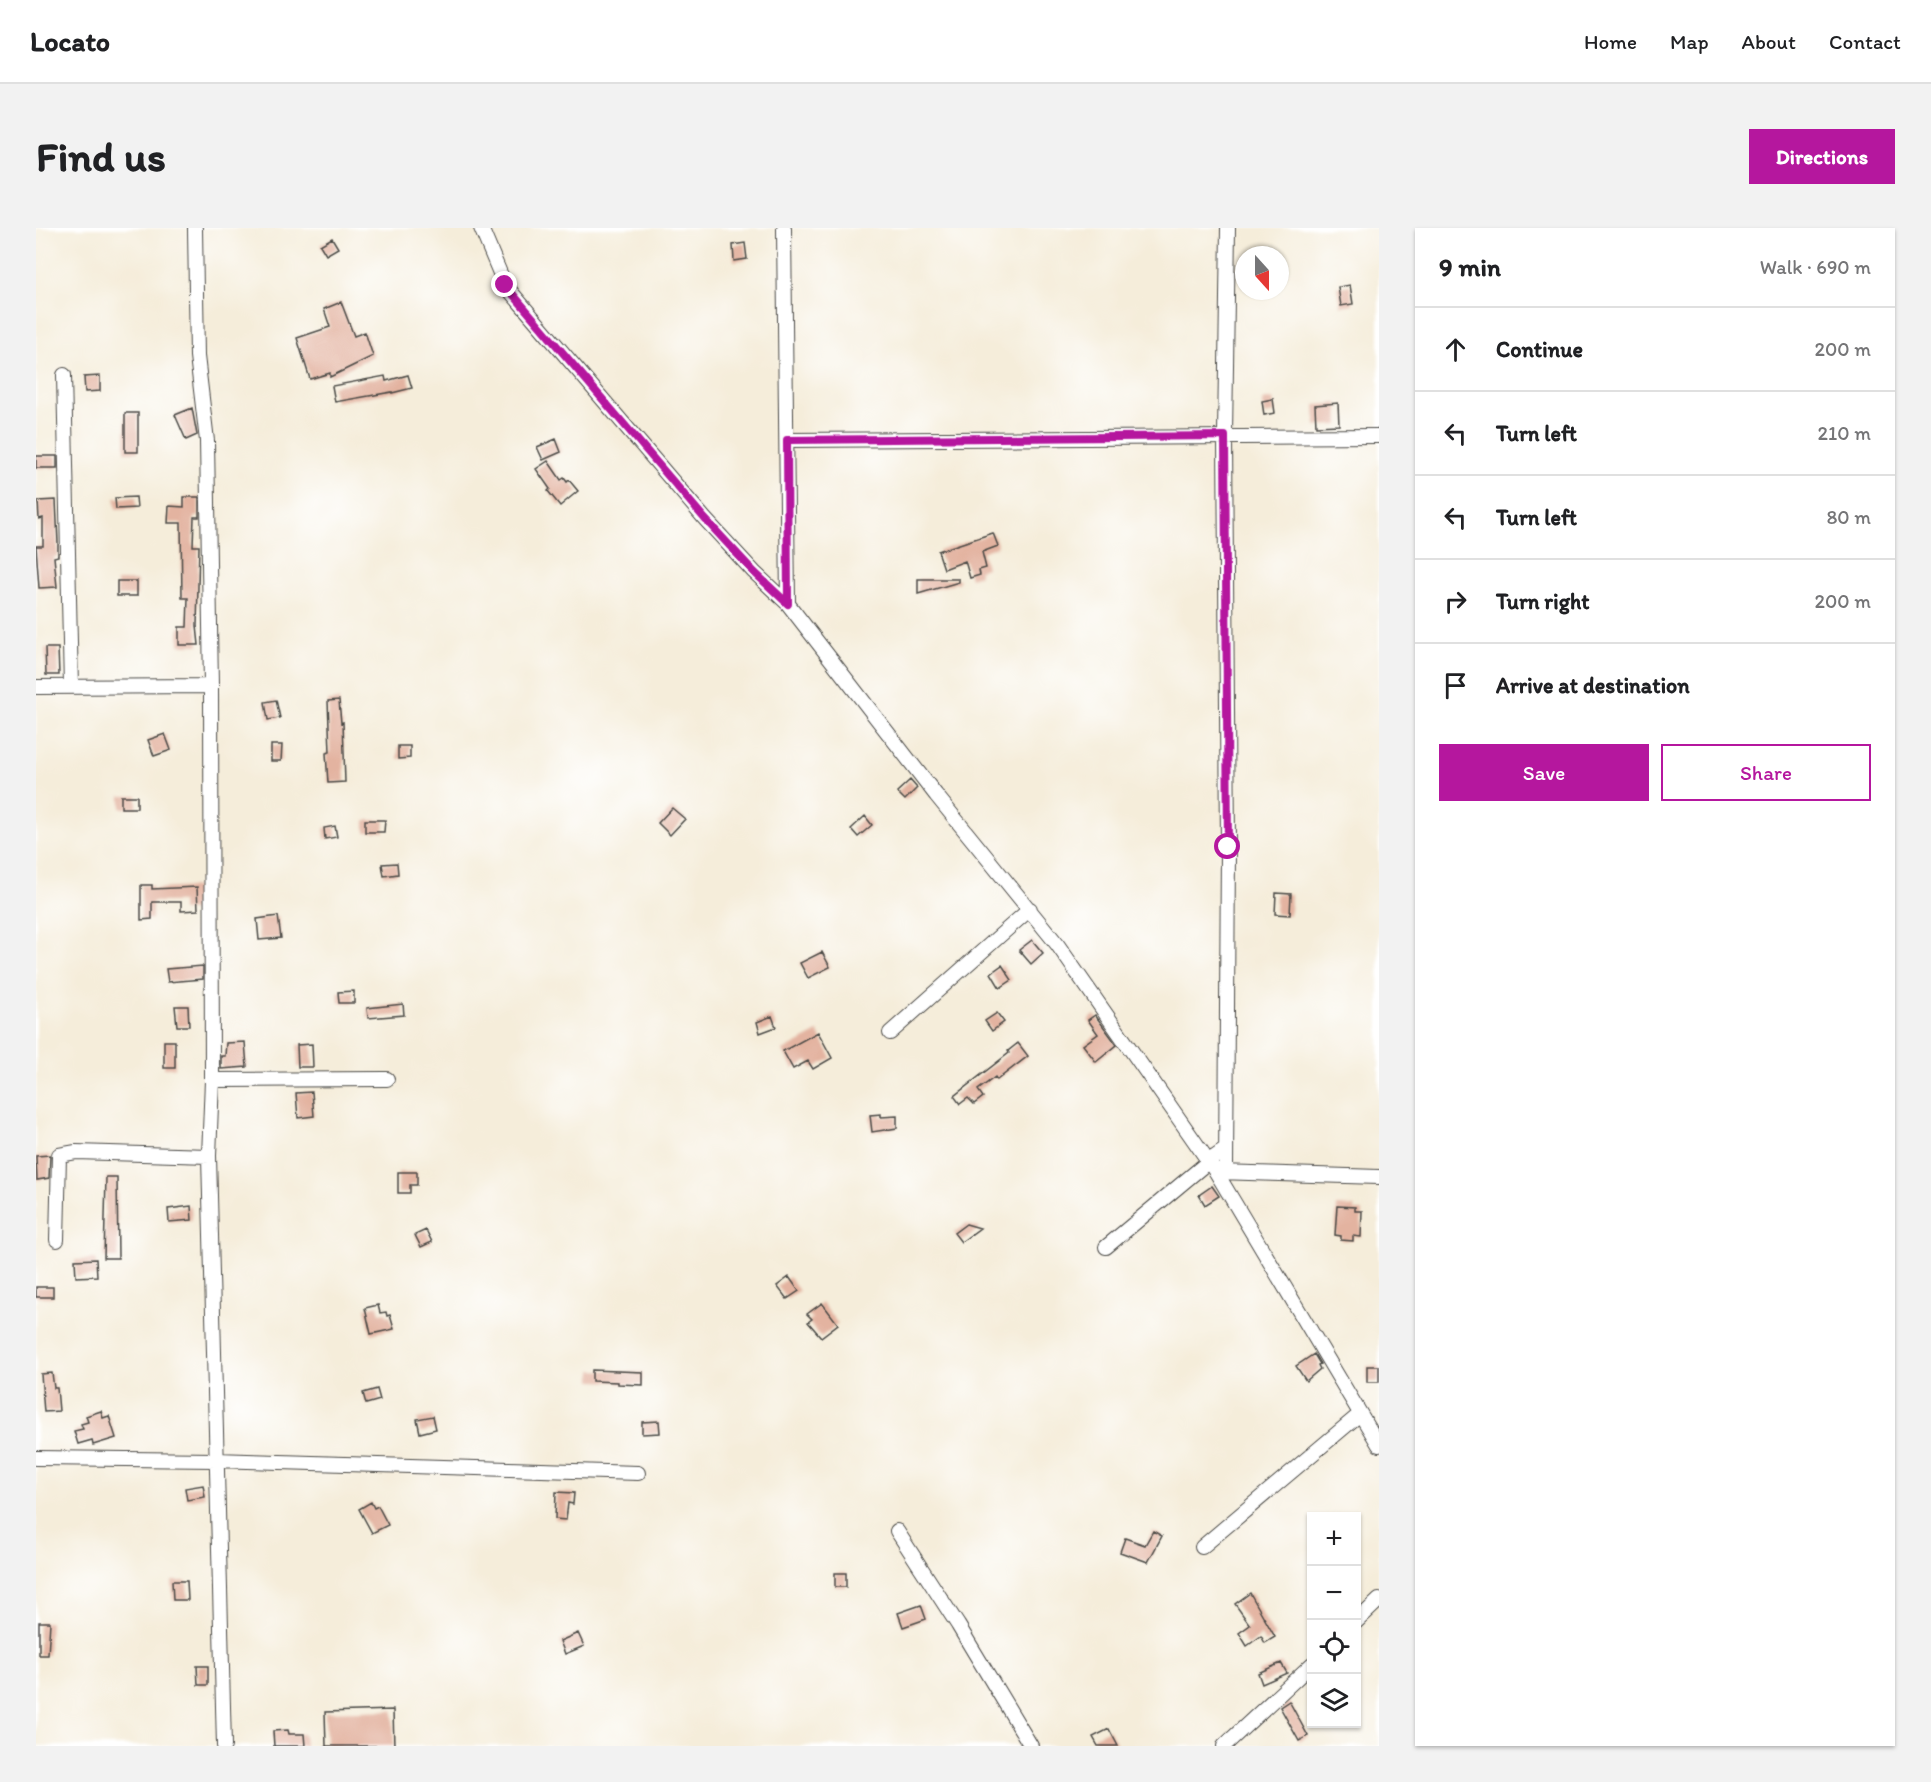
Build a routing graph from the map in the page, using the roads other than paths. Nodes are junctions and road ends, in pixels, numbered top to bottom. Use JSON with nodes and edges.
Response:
{"nodes":[{"id":1,"x":195,"y":228,"type":"edge"},
{"id":2,"x":481,"y":228,"type":"edge"},
{"id":3,"x":784,"y":228,"type":"edge"},
{"id":4,"x":1228,"y":228,"type":"edge"},
{"id":5,"x":63,"y":375,"type":"dead end"},
{"id":6,"x":1225,"y":436,"type":"junction"},
{"id":7,"x":1379,"y":436,"type":"edge"},
{"id":8,"x":787,"y":440,"type":"junction"},
{"id":9,"x":788,"y":604,"type":"junction"},
{"id":10,"x":211,"y":686,"type":"junction"},
{"id":11,"x":36,"y":687,"type":"edge"},
{"id":12,"x":71,"y":687,"type":"junction"},
{"id":13,"x":1030,"y":909,"type":"junction"},
{"id":14,"x":890,"y":1033,"type":"dead end"},
{"id":15,"x":387,"y":1079,"type":"dead end"},
{"id":16,"x":212,"y":1080,"type":"junction"},
{"id":17,"x":209,"y":1156,"type":"junction"},
{"id":18,"x":1217,"y":1168,"type":"junction"},
{"id":19,"x":1379,"y":1177,"type":"edge"},
{"id":20,"x":57,"y":1240,"type":"dead end"},
{"id":21,"x":1106,"y":1247,"type":"dead end"},
{"id":22,"x":1360,"y":1414,"type":"junction"},
{"id":23,"x":1379,"y":1445,"type":"edge"},
{"id":24,"x":36,"y":1458,"type":"edge"},
{"id":25,"x":216,"y":1460,"type":"junction"},
{"id":26,"x":638,"y":1473,"type":"dead end"},
{"id":27,"x":897,"y":1531,"type":"dead end"},
{"id":28,"x":1202,"y":1547,"type":"dead end"},
{"id":29,"x":1379,"y":1600,"type":"edge"},
{"id":30,"x":1358,"y":1620,"type":"edge"},
{"id":31,"x":1307,"y":1668,"type":"edge"},
{"id":32,"x":224,"y":1746,"type":"edge"},
{"id":33,"x":1031,"y":1746,"type":"edge"},
{"id":34,"x":1224,"y":1746,"type":"edge"}],
"edges":[{"from":1,"to":10,"type":"street"},
{"from":2,"to":9,"type":"street"},
{"from":3,"to":8,"type":"street"},
{"from":4,"to":6,"type":"street"},
{"from":5,"to":12,"type":"street"},
{"from":6,"to":7,"type":"street"},
{"from":6,"to":8,"type":"street"},
{"from":6,"to":18,"type":"street"},
{"from":8,"to":9,"type":"street"},
{"from":9,"to":13,"type":"street"},
{"from":10,"to":12,"type":"street"},
{"from":10,"to":16,"type":"street"},
{"from":11,"to":12,"type":"street"},
{"from":13,"to":14,"type":"street"},
{"from":13,"to":18,"type":"street"},
{"from":15,"to":16,"type":"street"},
{"from":16,"to":17,"type":"street"},
{"from":17,"to":20,"type":"street"},
{"from":17,"to":25,"type":"street"},
{"from":18,"to":19,"type":"street"},
{"from":18,"to":21,"type":"street"},
{"from":18,"to":22,"type":"street"},
{"from":22,"to":23,"type":"street"},
{"from":22,"to":28,"type":"street"},
{"from":24,"to":25,"type":"street"},
{"from":25,"to":26,"type":"street"},
{"from":25,"to":32,"type":"street"},
{"from":27,"to":33,"type":"street"},
{"from":29,"to":30,"type":"street"},
{"from":31,"to":34,"type":"street"}]}
